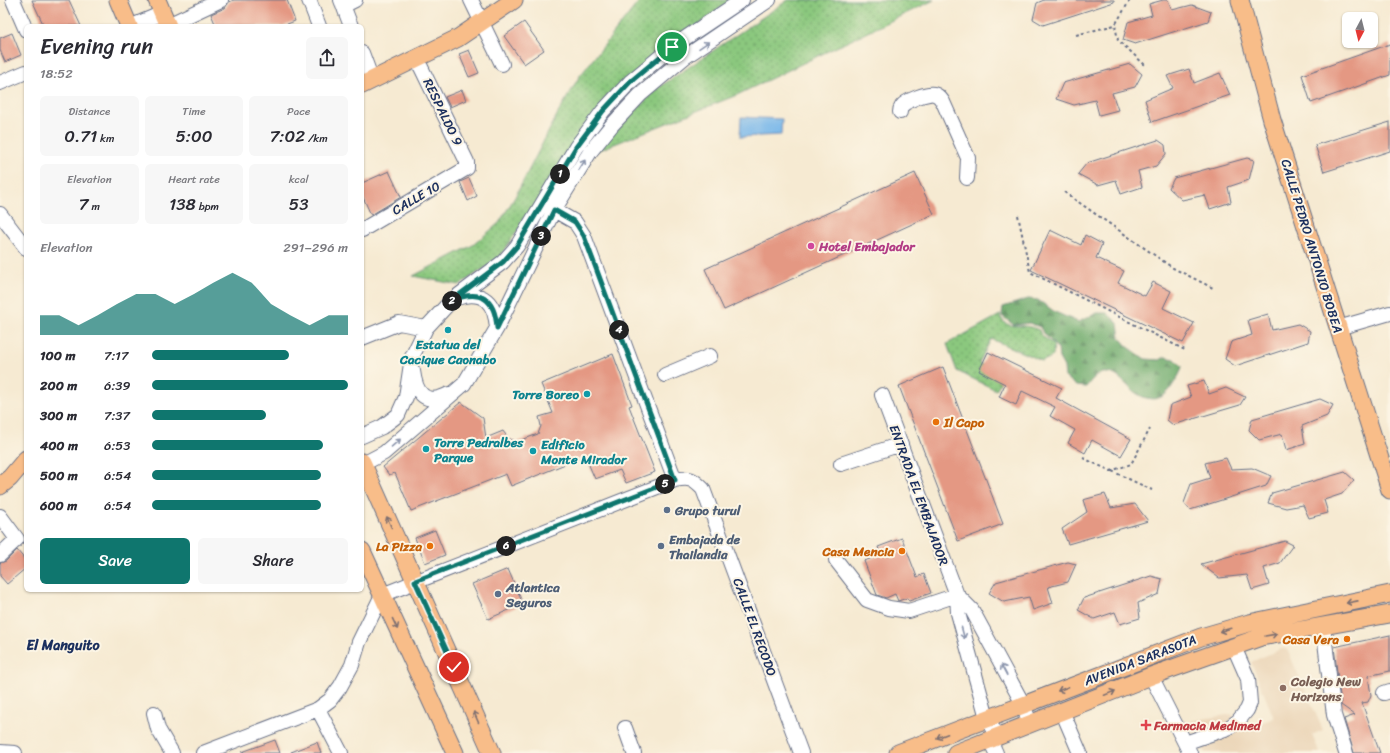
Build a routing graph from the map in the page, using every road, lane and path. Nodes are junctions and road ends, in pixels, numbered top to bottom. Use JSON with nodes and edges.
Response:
{"nodes":[{"id":1,"x":13,"y":0,"type":"edge"},
{"id":2,"x":118,"y":0,"type":"edge"},
{"id":3,"x":221,"y":0,"type":"edge"},
{"id":4,"x":309,"y":0,"type":"edge"},
{"id":5,"x":471,"y":0,"type":"edge"},
{"id":6,"x":514,"y":0,"type":"edge"},
{"id":7,"x":742,"y":0,"type":"edge"},
{"id":8,"x":769,"y":0,"type":"edge"},
{"id":9,"x":1130,"y":0,"type":"edge"},
{"id":10,"x":1240,"y":0,"type":"edge"},
{"id":11,"x":347,"y":2,"type":"edge"},
{"id":12,"x":206,"y":3,"type":"edge"},
{"id":13,"x":164,"y":16,"type":"edge"},
{"id":14,"x":482,"y":23,"type":"junction"},
{"id":15,"x":130,"y":24,"type":"edge"},
{"id":16,"x":138,"y":24,"type":"edge"},
{"id":17,"x":319,"y":24,"type":"edge"},
{"id":18,"x":351,"y":24,"type":"edge"},
{"id":19,"x":24,"y":25,"type":"edge"},
{"id":20,"x":1115,"y":25,"type":"junction"},
{"id":21,"x":1076,"y":35,"type":"dead end"},
{"id":22,"x":417,"y":59,"type":"junction"},
{"id":23,"x":502,"y":64,"type":"dead end"},
{"id":24,"x":364,"y":65,"type":"edge"},
{"id":25,"x":1145,"y":65,"type":"dead end"},
{"id":26,"x":24,"y":76,"type":"edge"},
{"id":27,"x":367,"y":82,"type":"edge"},
{"id":28,"x":0,"y":83,"type":"edge"},
{"id":29,"x":900,"y":112,"type":"dead end"},
{"id":30,"x":468,"y":165,"type":"joint"},
{"id":31,"x":967,"y":178,"type":"dead end"},
{"id":32,"x":1064,"y":192,"type":"dead end"},
{"id":33,"x":554,"y":210,"type":"junction"},
{"id":34,"x":0,"y":214,"type":"edge"},
{"id":35,"x":1018,"y":215,"type":"dead end"},
{"id":36,"x":364,"y":225,"type":"edge"},
{"id":37,"x":24,"y":245,"type":"edge"},
{"id":38,"x":1215,"y":289,"type":"dead end"},
{"id":39,"x":451,"y":301,"type":"junction"},
{"id":40,"x":1390,"y":313,"type":"edge"},
{"id":41,"x":426,"y":328,"type":"junction"},
{"id":42,"x":497,"y":328,"type":"junction"},
{"id":43,"x":1338,"y":328,"type":"junction"},
{"id":44,"x":364,"y":337,"type":"edge"},
{"id":45,"x":1185,"y":350,"type":"dead end"},
{"id":46,"x":710,"y":356,"type":"dead end"},
{"id":47,"x":412,"y":357,"type":"junction"},
{"id":48,"x":665,"y":375,"type":"dead end"},
{"id":49,"x":464,"y":384,"type":"junction"},
{"id":50,"x":882,"y":395,"type":"dead end"},
{"id":51,"x":1150,"y":429,"type":"dead end"},
{"id":52,"x":364,"y":435,"type":"edge"},
{"id":53,"x":901,"y":444,"type":"junction"},
{"id":54,"x":1083,"y":458,"type":"dead end"},
{"id":55,"x":24,"y":461,"type":"edge"},
{"id":56,"x":364,"y":462,"type":"edge"},
{"id":57,"x":841,"y":464,"type":"dead end"},
{"id":58,"x":364,"y":467,"type":"edge"},
{"id":59,"x":1111,"y":470,"type":"junction"},
{"id":60,"x":675,"y":480,"type":"junction"},
{"id":61,"x":0,"y":486,"type":"edge"},
{"id":62,"x":1152,"y":490,"type":"dead end"},
{"id":63,"x":1390,"y":490,"type":"edge"},
{"id":64,"x":0,"y":516,"type":"edge"},
{"id":65,"x":0,"y":554,"type":"edge"},
{"id":66,"x":364,"y":554,"type":"edge"},
{"id":67,"x":836,"y":560,"type":"dead end"},
{"id":68,"x":415,"y":581,"type":"junction"},
{"id":69,"x":1390,"y":594,"type":"edge"},
{"id":70,"x":382,"y":595,"type":"junction"},
{"id":71,"x":957,"y":595,"type":"junction"},
{"id":72,"x":1390,"y":614,"type":"edge"},
{"id":73,"x":1323,"y":626,"type":"junction"},
{"id":74,"x":1234,"y":646,"type":"junction"},
{"id":75,"x":1151,"y":676,"type":"junction"},
{"id":76,"x":1023,"y":704,"type":"junction"},
{"id":77,"x":318,"y":709,"type":"junction"},
{"id":78,"x":1062,"y":711,"type":"junction"},
{"id":79,"x":154,"y":713,"type":"dead end"},
{"id":80,"x":986,"y":718,"type":"junction"},
{"id":81,"x":1026,"y":726,"type":"junction"},
{"id":82,"x":625,"y":728,"type":"dead end"},
{"id":83,"x":995,"y":743,"type":"edge"},
{"id":84,"x":1187,"y":748,"type":"edge"},
{"id":85,"x":0,"y":752,"type":"edge"},
{"id":86,"x":15,"y":753,"type":"edge"},
{"id":87,"x":172,"y":753,"type":"edge"},
{"id":88,"x":203,"y":753,"type":"edge"},
{"id":89,"x":341,"y":753,"type":"edge"},
{"id":90,"x":455,"y":753,"type":"edge"},
{"id":91,"x":492,"y":753,"type":"edge"},
{"id":92,"x":634,"y":753,"type":"edge"},
{"id":93,"x":802,"y":753,"type":"edge"},
{"id":94,"x":898,"y":753,"type":"edge"},
{"id":95,"x":956,"y":753,"type":"edge"},
{"id":96,"x":1080,"y":753,"type":"edge"},
{"id":97,"x":1346,"y":753,"type":"edge"}],
"edges":[{"from":1,"to":19,"type":"street"},
{"from":2,"to":15,"type":"main road"},
{"from":3,"to":12,"type":"street"},
{"from":4,"to":17,"type":"street"},
{"from":5,"to":14,"type":"street"},
{"from":6,"to":14,"type":"main road"},
{"from":7,"to":39,"type":"street"},
{"from":33,"to":8,"type":"street","one_way":true},
{"from":9,"to":20,"type":"path"},
{"from":10,"to":43,"type":"main road","name":"CALLE PEDRO ANTONIO BOBEA"},
{"from":11,"to":18,"type":"street"},
{"from":12,"to":13,"type":"street"},
{"from":13,"to":16,"type":"street"},
{"from":14,"to":22,"type":"main road"},
{"from":14,"to":23,"type":"street"},
{"from":20,"to":21,"type":"path"},
{"from":20,"to":25,"type":"path"},
{"from":22,"to":27,"type":"main road"},
{"from":22,"to":30,"type":"street","name":"RESPALDO 9"},
{"from":24,"to":27,"type":"street"},
{"from":26,"to":28,"type":"street"},
{"from":29,"to":31,"type":"street"},
{"from":30,"to":36,"type":"street","name":"CALLE 10"},
{"from":32,"to":38,"type":"path"},
{"from":33,"to":42,"type":"street"},
{"from":33,"to":60,"type":"street"},
{"from":34,"to":37,"type":"street"},
{"from":35,"to":45,"type":"path"},
{"from":39,"to":41,"type":"street"},
{"from":39,"to":42,"type":"street"},
{"from":40,"to":43,"type":"street"},
{"from":41,"to":44,"type":"street"},
{"from":41,"to":47,"type":"street"},
{"from":42,"to":49,"type":"street"},
{"from":43,"to":63,"type":"main road","name":"CALLE PEDRO ANTONIO BOBEA"},
{"from":46,"to":48,"type":"street"},
{"from":47,"to":49,"type":"street"},
{"from":47,"to":52,"type":"street"},
{"from":56,"to":49,"type":"street","one_way":true},
{"from":50,"to":53,"type":"street","name":"ENTRADA EL EMBAJADOR"},
{"from":51,"to":59,"type":"path"},
{"from":53,"to":57,"type":"street"},
{"from":53,"to":71,"type":"street","name":"ENTRADA EL EMBAJADOR"},
{"from":54,"to":59,"type":"path"},
{"from":55,"to":61,"type":"main road"},
{"from":68,"to":58,"type":"main road","one_way":true},
{"from":59,"to":62,"type":"path"},
{"from":60,"to":68,"type":"street","name":"CALLE EL RECODO"},
{"from":60,"to":93,"type":"street","name":"CALLE EL RECODO"},
{"from":64,"to":65,"type":"street"},
{"from":66,"to":70,"type":"main road"},
{"from":67,"to":71,"type":"street"},
{"from":68,"to":70,"type":"street","name":"CALLE EL RECODO"},
{"from":91,"to":68,"type":"main road","one_way":true},
{"from":69,"to":76,"type":"main road","name":"AVENIDA SARASOTA","one_way":true},
{"from":70,"to":77,"type":"street"},
{"from":70,"to":90,"type":"main road","one_way":true},
{"from":76,"to":71,"type":"street","name":"ENTRADA EL EMBAJADOR","one_way":true},
{"from":71,"to":80,"type":"street","name":"ENTRADA EL EMBAJADOR","one_way":true},
{"from":72,"to":73,"type":"main road","name":"AVENIDA SARASOTA"},
{"from":74,"to":73,"type":"main road","name":"AVENIDA SARASOTA","one_way":true},
{"from":73,"to":97,"type":"street"},
{"from":74,"to":75,"type":"main road","name":"AVENIDA SARASOTA"},
{"from":74,"to":84,"type":"street"},
{"from":78,"to":75,"type":"main road","name":"AVENIDA SARASOTA","one_way":true},
{"from":75,"to":84,"type":"street"},
{"from":76,"to":80,"type":"main road","name":"AVENIDA SARASOTA"},
{"from":76,"to":81,"type":"street","name":"ENTRADA EL EMBAJADOR"},
{"from":77,"to":88,"type":"street"},
{"from":77,"to":89,"type":"street"},
{"from":78,"to":81,"type":"main road","name":"AVENIDA SARASOTA"},
{"from":78,"to":96,"type":"street"},
{"from":79,"to":87,"type":"street"},
{"from":80,"to":83,"type":"street"},
{"from":80,"to":94,"type":"main road","name":"AVENIDA SARASOTA","one_way":true},
{"from":81,"to":83,"type":"main road","name":"AVENIDA SARASOTA"},
{"from":82,"to":92,"type":"street"},
{"from":83,"to":95,"type":"main road","name":"AVENIDA SARASOTA"},
{"from":85,"to":86,"type":"street"}]}
